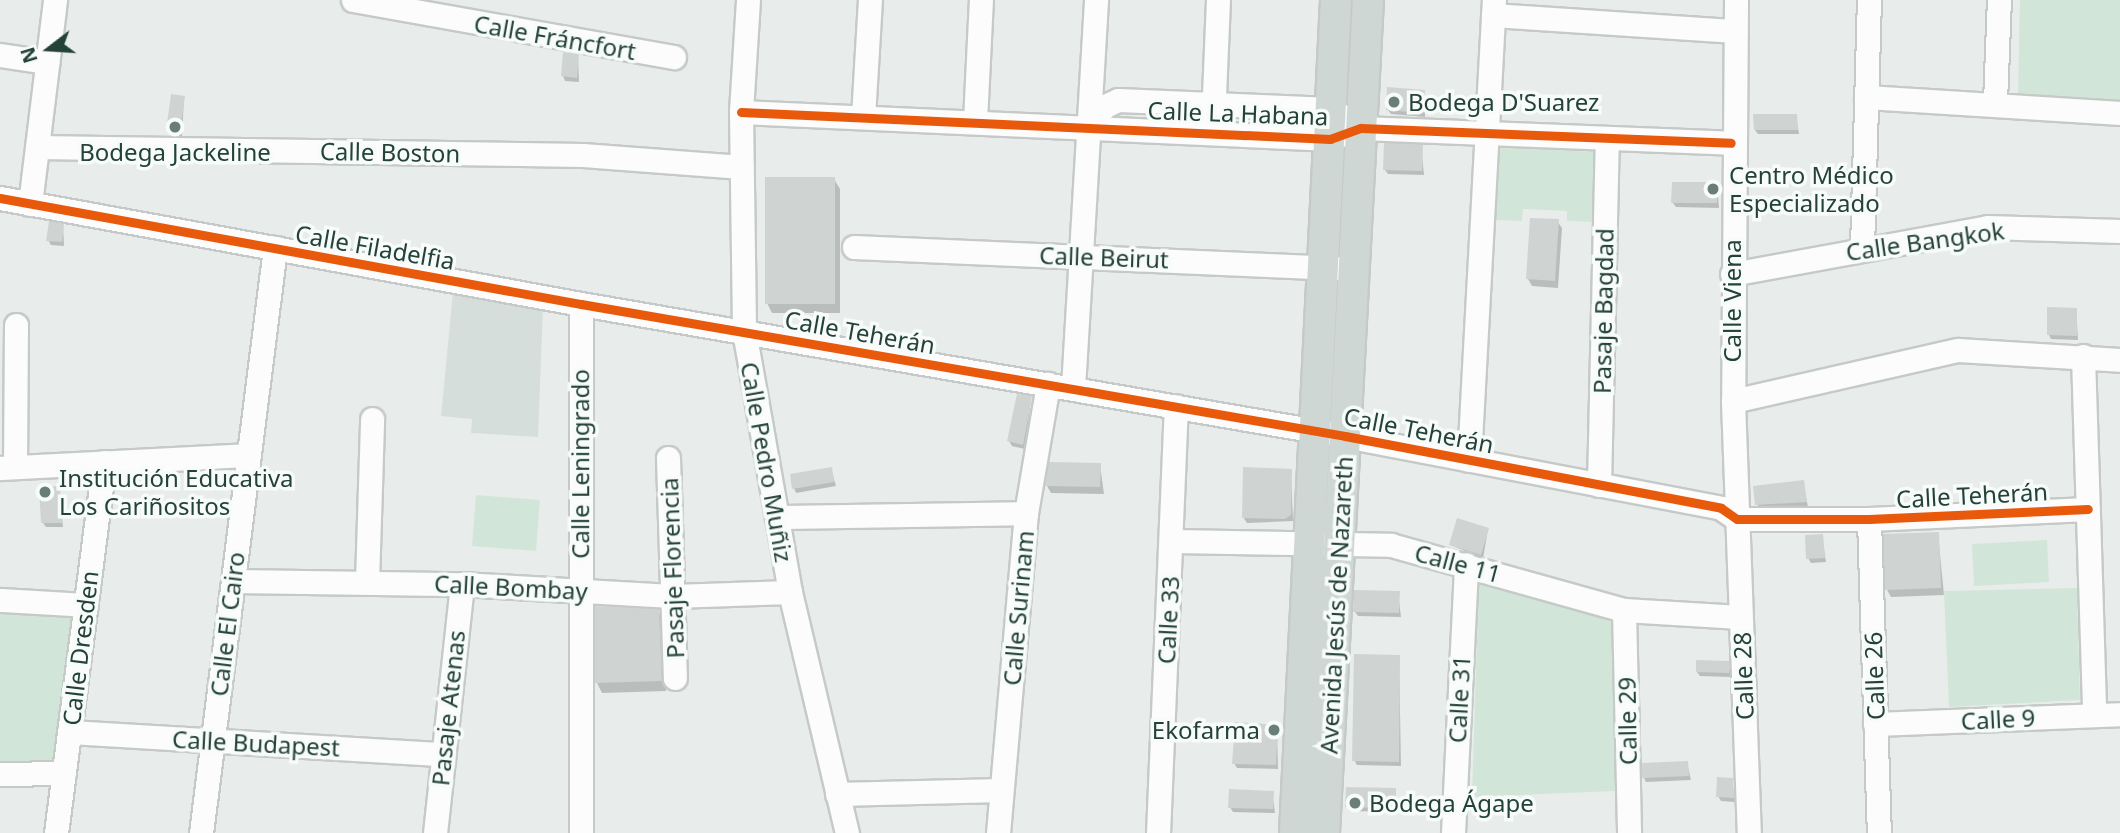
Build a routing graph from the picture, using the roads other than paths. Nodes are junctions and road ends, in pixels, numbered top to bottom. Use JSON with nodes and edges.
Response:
{"nodes":[{"id":1,"x":55,"y":0,"type":"edge"},
{"id":2,"x":353,"y":0,"type":"edge"},
{"id":3,"x":748,"y":0,"type":"edge"},
{"id":4,"x":870,"y":0,"type":"edge"},
{"id":5,"x":981,"y":0,"type":"edge"},
{"id":6,"x":1096,"y":0,"type":"edge"},
{"id":7,"x":1218,"y":0,"type":"edge"},
{"id":8,"x":1336,"y":0,"type":"edge"},
{"id":9,"x":1368,"y":0,"type":"edge"},
{"id":10,"x":1736,"y":0,"type":"edge"},
{"id":11,"x":1869,"y":0,"type":"edge"},
{"id":12,"x":1999,"y":0,"type":"edge"},
{"id":13,"x":1494,"y":7,"type":"edge"},
{"id":14,"x":1735,"y":31,"type":"junction"},
{"id":15,"x":0,"y":55,"type":"edge"},
{"id":16,"x":674,"y":57,"type":"dead end"},
{"id":17,"x":47,"y":62,"type":"junction"},
{"id":18,"x":1866,"y":97,"type":"junction"},
{"id":19,"x":1995,"y":102,"type":"junction"},
{"id":20,"x":1214,"y":103,"type":"junction"},
{"id":21,"x":1331,"y":109,"type":"junction"},
{"id":22,"x":741,"y":112,"type":"junction"},
{"id":23,"x":2120,"y":113,"type":"edge"},
{"id":24,"x":863,"y":117,"type":"junction"},
{"id":25,"x":975,"y":121,"type":"junction"},
{"id":26,"x":1089,"y":125,"type":"junction"},
{"id":27,"x":1361,"y":128,"type":"junction"},
{"id":28,"x":1213,"y":132,"type":"junction"},
{"id":29,"x":1487,"y":133,"type":"junction"},
{"id":30,"x":1608,"y":138,"type":"junction"},
{"id":31,"x":1330,"y":139,"type":"junction"},
{"id":32,"x":1731,"y":143,"type":"junction"},
{"id":33,"x":37,"y":147,"type":"junction"},
{"id":34,"x":742,"y":167,"type":"junction"},
{"id":35,"x":0,"y":198,"type":"edge"},
{"id":36,"x":30,"y":204,"type":"junction"},
{"id":37,"x":2120,"y":231,"type":"edge"},
{"id":38,"x":854,"y":247,"type":"dead end"},
{"id":39,"x":275,"y":248,"type":"junction"},
{"id":40,"x":1862,"y":248,"type":"junction"},
{"id":41,"x":1082,"y":257,"type":"junction"},
{"id":42,"x":1324,"y":268,"type":"junction"},
{"id":43,"x":1354,"y":269,"type":"junction"},
{"id":44,"x":1732,"y":274,"type":"junction"},
{"id":45,"x":581,"y":304,"type":"junction"},
{"id":46,"x":16,"y":325,"type":"dead end"},
{"id":47,"x":744,"y":331,"type":"junction"},
{"id":48,"x":8,"y":352,"type":"edge"},
{"id":49,"x":2083,"y":356,"type":"junction"},
{"id":50,"x":2120,"y":360,"type":"edge"},
{"id":51,"x":1048,"y":384,"type":"junction"},
{"id":52,"x":1073,"y":388,"type":"junction"},
{"id":53,"x":1733,"y":401,"type":"junction"},
{"id":54,"x":1176,"y":406,"type":"junction"},
{"id":55,"x":372,"y":419,"type":"dead end"},
{"id":56,"x":1331,"y":433,"type":"junction"},
{"id":57,"x":249,"y":455,"type":"junction"},
{"id":58,"x":668,"y":458,"type":"dead end"},
{"id":59,"x":1469,"y":460,"type":"junction"},
{"id":60,"x":104,"y":462,"type":"junction"},
{"id":61,"x":8,"y":467,"type":"edge"},
{"id":62,"x":1599,"y":485,"type":"junction"},
{"id":63,"x":2088,"y":509,"type":"junction"},
{"id":64,"x":1026,"y":513,"type":"junction"},
{"id":65,"x":778,"y":517,"type":"junction"},
{"id":66,"x":1737,"y":519,"type":"junction"},
{"id":67,"x":1869,"y":519,"type":"junction"},
{"id":68,"x":1171,"y":541,"type":"junction"},
{"id":69,"x":1325,"y":541,"type":"junction"},
{"id":70,"x":1466,"y":564,"type":"junction"},
{"id":71,"x":233,"y":581,"type":"junction"},
{"id":72,"x":367,"y":582,"type":"junction"},
{"id":73,"x":462,"y":584,"type":"junction"},
{"id":74,"x":579,"y":590,"type":"junction"},
{"id":75,"x":790,"y":592,"type":"junction"},
{"id":76,"x":672,"y":596,"type":"junction"},
{"id":77,"x":0,"y":600,"type":"edge"},
{"id":78,"x":86,"y":605,"type":"junction"},
{"id":79,"x":1624,"y":610,"type":"junction"},
{"id":80,"x":1741,"y":617,"type":"junction"},
{"id":81,"x":675,"y":678,"type":"dead end"},
{"id":82,"x":2094,"y":714,"type":"junction"},
{"id":83,"x":2120,"y":714,"type":"edge"},
{"id":84,"x":1875,"y":724,"type":"junction"},
{"id":85,"x":69,"y":732,"type":"junction"},
{"id":86,"x":212,"y":740,"type":"junction"},
{"id":87,"x":443,"y":754,"type":"junction"},
{"id":88,"x":64,"y":773,"type":"junction"},
{"id":89,"x":0,"y":774,"type":"edge"},
{"id":90,"x":1001,"y":790,"type":"junction"},
{"id":91,"x":837,"y":794,"type":"junction"},
{"id":92,"x":56,"y":833,"type":"edge"},
{"id":93,"x":201,"y":833,"type":"edge"},
{"id":94,"x":435,"y":833,"type":"edge"},
{"id":95,"x":581,"y":833,"type":"edge"},
{"id":96,"x":846,"y":833,"type":"edge"},
{"id":97,"x":999,"y":833,"type":"edge"},
{"id":98,"x":1158,"y":833,"type":"edge"},
{"id":99,"x":1295,"y":833,"type":"edge"},
{"id":100,"x":1324,"y":833,"type":"edge"},
{"id":101,"x":1452,"y":833,"type":"edge"},
{"id":102,"x":1629,"y":833,"type":"edge"},
{"id":103,"x":1749,"y":833,"type":"edge"},
{"id":104,"x":1879,"y":833,"type":"edge"}],
"edges":[{"from":1,"to":17,"type":"street"},
{"from":2,"to":16,"type":"street","name":"Calle Fráncfort"},
{"from":3,"to":22,"type":"street","name":"Calle Pedro Muñiz"},
{"from":4,"to":24,"type":"street"},
{"from":5,"to":25,"type":"street"},
{"from":6,"to":26,"type":"street"},
{"from":7,"to":20,"type":"street"},
{"from":8,"to":21,"type":"main road","name":"Avenida Jesús de Nazareth"},
{"from":9,"to":27,"type":"main road","name":"Avenida Jesús de Nazareth"},
{"from":10,"to":14,"type":"street","name":"Calle Viena"},
{"from":11,"to":18,"type":"street"},
{"from":12,"to":19,"type":"street"},
{"from":13,"to":14,"type":"street"},
{"from":13,"to":29,"type":"street"},
{"from":14,"to":32,"type":"street","name":"Calle Viena"},
{"from":15,"to":17,"type":"street"},
{"from":17,"to":33,"type":"street"},
{"from":18,"to":19,"type":"street"},
{"from":18,"to":40,"type":"street"},
{"from":19,"to":23,"type":"street"},
{"from":20,"to":21,"type":"street","name":"Calle La Habana"},
{"from":20,"to":26,"type":"street","name":"Calle La Habana"},
{"from":20,"to":28,"type":"street"},
{"from":21,"to":27,"type":"street","name":"Calle La Habana"},
{"from":21,"to":31,"type":"main road","name":"Avenida Jesús de Nazareth"},
{"from":22,"to":24,"type":"street","name":"Calle La Habana"},
{"from":22,"to":34,"type":"street","name":"Calle Pedro Muñiz"},
{"from":24,"to":25,"type":"street","name":"Calle La Habana"},
{"from":25,"to":26,"type":"street","name":"Calle La Habana"},
{"from":26,"to":28,"type":"street","name":"Calle La Habana"},
{"from":26,"to":41,"type":"street"},
{"from":27,"to":29,"type":"street","name":"Calle La Habana"},
{"from":27,"to":31,"type":"street","name":"Calle La Habana"},
{"from":27,"to":43,"type":"main road","name":"Avenida Jesús de Nazareth"},
{"from":28,"to":31,"type":"street","name":"Calle La Habana"},
{"from":29,"to":30,"type":"street","name":"Calle La Habana"},
{"from":29,"to":59,"type":"street"},
{"from":30,"to":32,"type":"street","name":"Calle La Habana"},
{"from":30,"to":62,"type":"street","name":"Pasaje Bagdad"},
{"from":31,"to":42,"type":"main road","name":"Avenida Jesús de Nazareth"},
{"from":32,"to":44,"type":"street","name":"Calle Viena"},
{"from":33,"to":34,"type":"street","name":"Calle Boston"},
{"from":33,"to":36,"type":"street"},
{"from":34,"to":47,"type":"street","name":"Calle Pedro Muñiz"},
{"from":35,"to":36,"type":"street","name":"Calle Filadelfia"},
{"from":36,"to":39,"type":"street","name":"Calle Filadelfia"},
{"from":37,"to":40,"type":"street","name":"Calle Bangkok"},
{"from":38,"to":41,"type":"street","name":"Calle Beirut"},
{"from":39,"to":45,"type":"street","name":"Calle Filadelfia"},
{"from":39,"to":57,"type":"street","name":"Calle El Cairo"},
{"from":40,"to":44,"type":"street","name":"Calle Bangkok"},
{"from":41,"to":42,"type":"street","name":"Calle Beirut"},
{"from":41,"to":52,"type":"street"},
{"from":42,"to":43,"type":"street","name":"Calle Beirut"},
{"from":42,"to":56,"type":"main road","name":"Avenida Jesús de Nazareth"},
{"from":43,"to":56,"type":"main road","name":"Avenida Jesús de Nazareth"},
{"from":44,"to":53,"type":"street","name":"Calle Viena"},
{"from":45,"to":47,"type":"street","name":"Calle Filadelfia"},
{"from":45,"to":74,"type":"street","name":"Calle Leningrado"},
{"from":46,"to":48,"type":"street"},
{"from":47,"to":51,"type":"street","name":"Calle Teherán"},
{"from":47,"to":65,"type":"street","name":"Calle Pedro Muñiz"},
{"from":48,"to":61,"type":"street"},
{"from":49,"to":50,"type":"street"},
{"from":49,"to":53,"type":"street"},
{"from":49,"to":63,"type":"street"},
{"from":51,"to":52,"type":"street","name":"Calle Teherán"},
{"from":51,"to":64,"type":"street","name":"Calle Surinam"},
{"from":52,"to":54,"type":"street","name":"Calle Teherán"},
{"from":53,"to":66,"type":"street","name":"Calle Viena"},
{"from":54,"to":56,"type":"street","name":"Calle Teherán"},
{"from":54,"to":68,"type":"street","name":"Calle 33"},
{"from":55,"to":72,"type":"street"},
{"from":56,"to":59,"type":"street","name":"Calle Teherán"},
{"from":56,"to":69,"type":"main road","name":"Avenida Jesús de Nazareth"},
{"from":57,"to":60,"type":"street"},
{"from":57,"to":71,"type":"street","name":"Calle El Cairo"},
{"from":58,"to":76,"type":"street","name":"Pasaje Florencia"},
{"from":59,"to":62,"type":"street","name":"Calle Teherán"},
{"from":60,"to":61,"type":"street"},
{"from":60,"to":78,"type":"street","name":"Calle Dresden"},
{"from":62,"to":66,"type":"street","name":"Calle Teherán"},
{"from":63,"to":67,"type":"street","name":"Calle Teherán"},
{"from":63,"to":82,"type":"street"},
{"from":64,"to":65,"type":"street"},
{"from":64,"to":90,"type":"street","name":"Calle Surinam"},
{"from":65,"to":75,"type":"street","name":"Calle Pedro Muñiz"},
{"from":66,"to":67,"type":"street","name":"Calle Teherán"},
{"from":66,"to":80,"type":"street","name":"Calle 28"},
{"from":67,"to":84,"type":"street","name":"Calle 26"},
{"from":68,"to":69,"type":"street","name":"Calle 11"},
{"from":68,"to":98,"type":"street","name":"Calle 33"},
{"from":69,"to":70,"type":"street","name":"Calle 11"},
{"from":69,"to":99,"type":"main road","name":"Avenida Jesús de Nazareth"},
{"from":69,"to":100,"type":"main road","name":"Avenida Jesús de Nazareth"},
{"from":70,"to":79,"type":"street","name":"Calle 11"},
{"from":70,"to":101,"type":"street","name":"Calle 31"},
{"from":71,"to":72,"type":"street","name":"Calle Bombay"},
{"from":71,"to":86,"type":"street","name":"Calle El Cairo"},
{"from":72,"to":73,"type":"street","name":"Calle Bombay"},
{"from":73,"to":74,"type":"street","name":"Calle Bombay"},
{"from":73,"to":87,"type":"street","name":"Pasaje Atenas"},
{"from":74,"to":76,"type":"street","name":"Calle Bombay"},
{"from":74,"to":95,"type":"street","name":"Calle Leningrado"},
{"from":75,"to":76,"type":"street","name":"Calle Bombay"},
{"from":75,"to":91,"type":"street","name":"Calle Pedro Muñiz"},
{"from":76,"to":81,"type":"street","name":"Pasaje Florencia"},
{"from":77,"to":78,"type":"street"},
{"from":78,"to":85,"type":"street","name":"Calle Dresden"},
{"from":79,"to":80,"type":"street","name":"Calle 11"},
{"from":79,"to":102,"type":"street","name":"Calle 29"},
{"from":80,"to":103,"type":"street","name":"Calle 28"},
{"from":82,"to":83,"type":"street","name":"Calle 9"},
{"from":82,"to":84,"type":"street","name":"Calle 9"},
{"from":84,"to":104,"type":"street","name":"Calle 26"},
{"from":85,"to":86,"type":"street","name":"Calle Budapest"},
{"from":85,"to":88,"type":"street","name":"Calle Dresden"},
{"from":86,"to":87,"type":"street","name":"Calle Budapest"},
{"from":86,"to":93,"type":"street","name":"Calle El Cairo"},
{"from":87,"to":94,"type":"street","name":"Pasaje Atenas"},
{"from":88,"to":89,"type":"street"},
{"from":88,"to":92,"type":"street","name":"Calle Dresden"},
{"from":90,"to":91,"type":"street"},
{"from":90,"to":97,"type":"street","name":"Calle Surinam"},
{"from":91,"to":96,"type":"street","name":"Calle Pedro Muñiz"}]}
